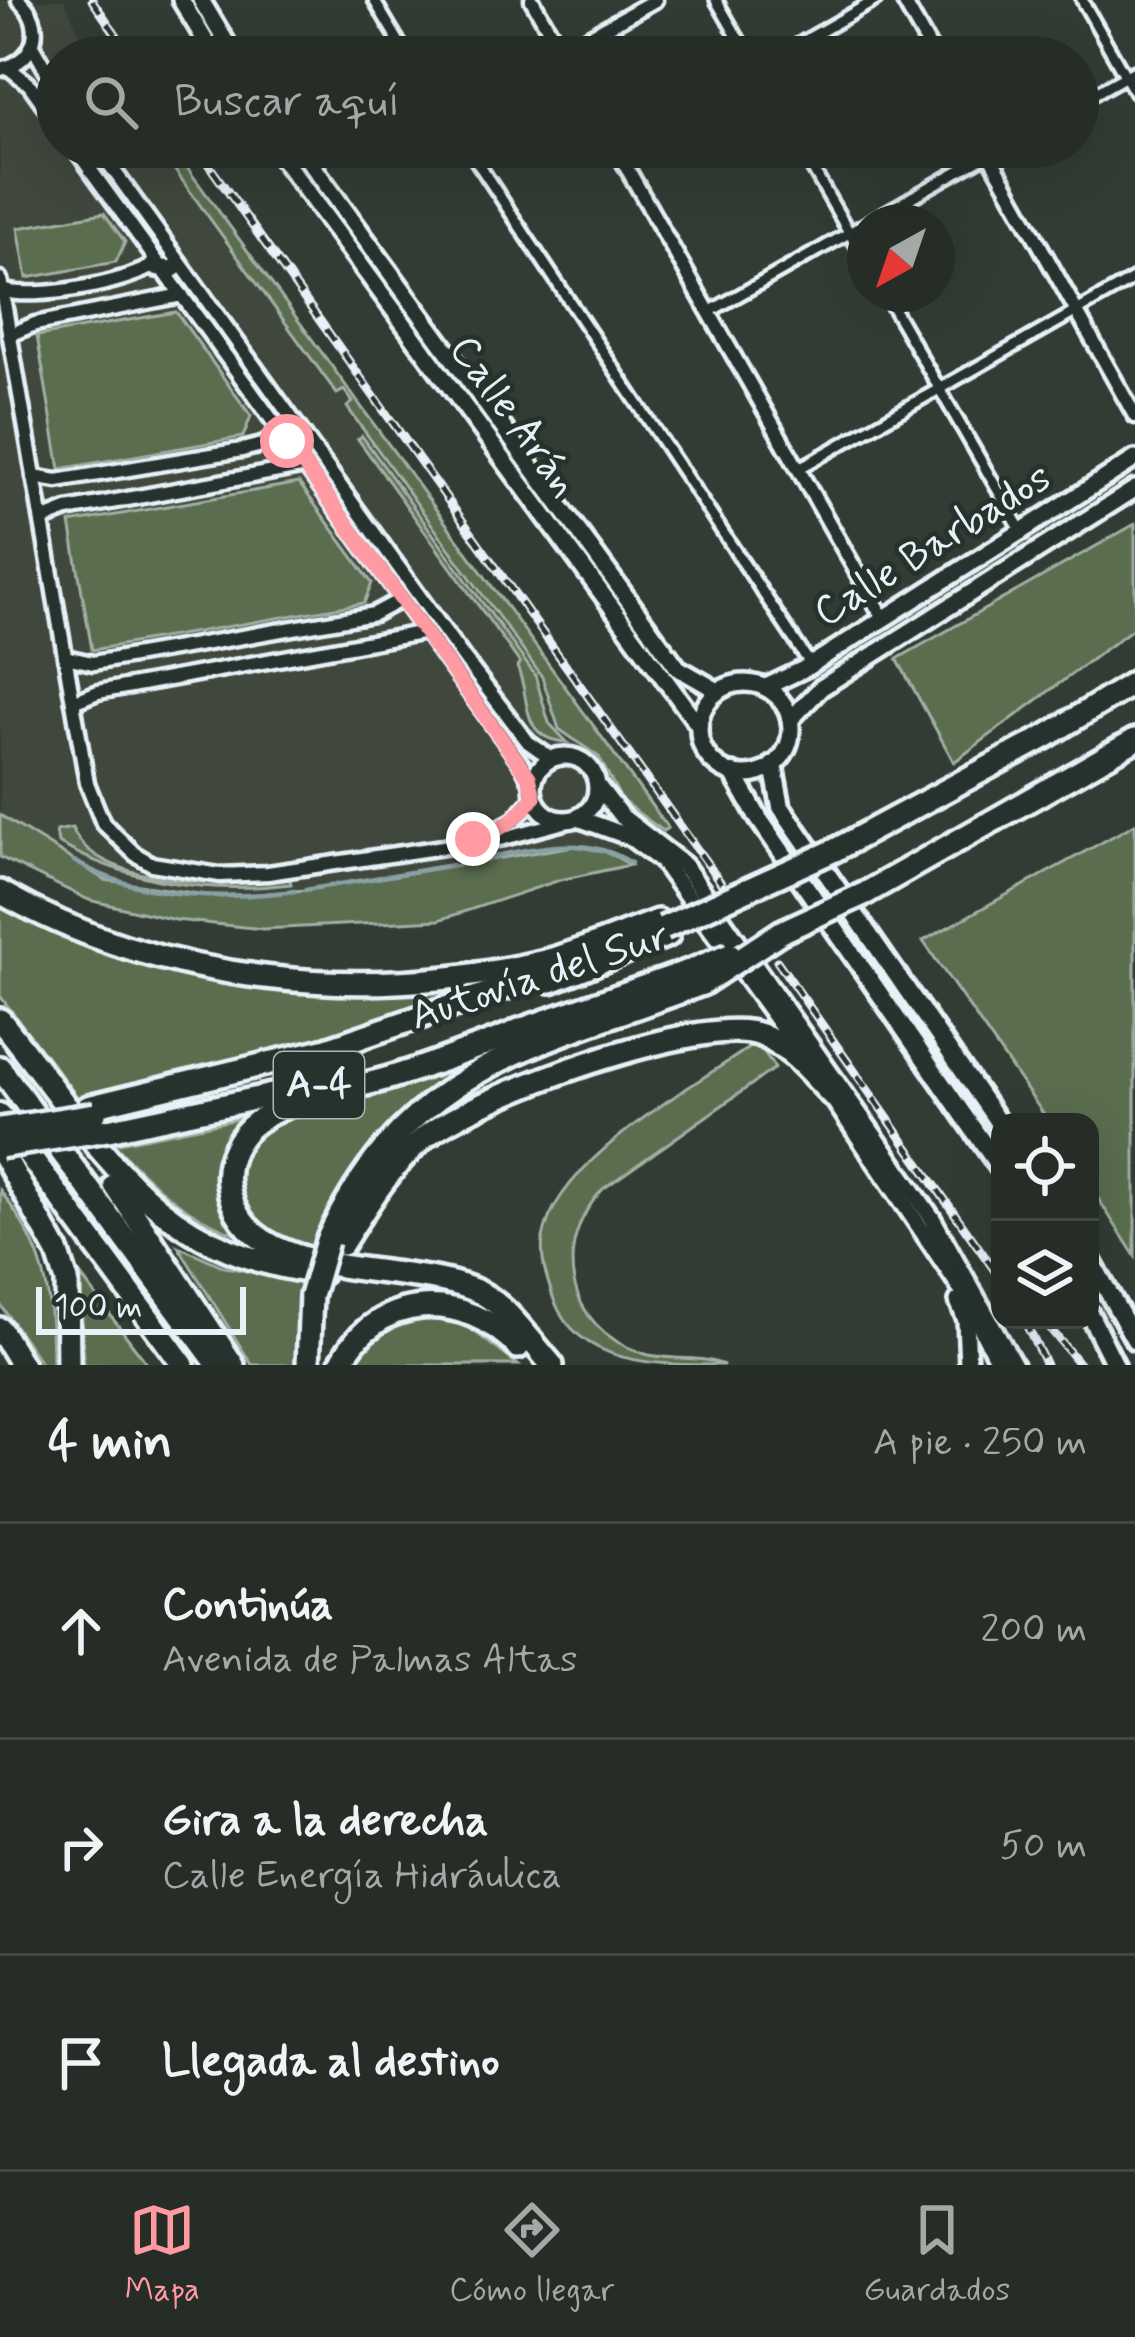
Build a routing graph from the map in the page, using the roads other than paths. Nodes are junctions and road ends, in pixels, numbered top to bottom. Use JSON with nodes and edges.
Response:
{"nodes":[{"id":1,"x":181,"y":0,"type":"edge"},
{"id":2,"x":201,"y":0,"type":"edge"},
{"id":3,"x":374,"y":0,"type":"edge"},
{"id":4,"x":532,"y":0,"type":"edge"},
{"id":5,"x":655,"y":0,"type":"edge"},
{"id":6,"x":716,"y":0,"type":"edge"},
{"id":7,"x":876,"y":0,"type":"edge"},
{"id":8,"x":903,"y":0,"type":"edge"},
{"id":9,"x":1082,"y":0,"type":"edge"},
{"id":10,"x":27,"y":2,"type":"edge"},
{"id":11,"x":202,"y":36,"type":"edge"},
{"id":12,"x":223,"y":36,"type":"edge"},
{"id":13,"x":395,"y":36,"type":"edge"},
{"id":14,"x":552,"y":36,"type":"edge"},
{"id":15,"x":595,"y":36,"type":"edge"},
{"id":16,"x":736,"y":36,"type":"edge"},
{"id":17,"x":813,"y":36,"type":"edge"},
{"id":18,"x":923,"y":36,"type":"edge"},
{"id":19,"x":32,"y":47,"type":"junction"},
{"id":20,"x":36,"y":54,"type":"edge"},
{"id":21,"x":4,"y":69,"type":"edge"},
{"id":22,"x":1130,"y":74,"type":"edge"},
{"id":23,"x":1099,"y":91,"type":"edge"},
{"id":24,"x":1135,"y":94,"type":"edge"},
{"id":25,"x":36,"y":95,"type":"edge"},
{"id":26,"x":90,"y":168,"type":"edge"},
{"id":27,"x":109,"y":168,"type":"edge"},
{"id":28,"x":289,"y":168,"type":"edge"},
{"id":29,"x":314,"y":168,"type":"edge"},
{"id":30,"x":481,"y":168,"type":"edge"},
{"id":31,"x":628,"y":168,"type":"edge"},
{"id":32,"x":812,"y":168,"type":"edge"},
{"id":33,"x":960,"y":168,"type":"edge"},
{"id":34,"x":1002,"y":168,"type":"edge"},
{"id":35,"x":898,"y":204,"type":"edge"},
{"id":36,"x":847,"y":229,"type":"edge"},
{"id":37,"x":847,"y":233,"type":"edge"},
{"id":38,"x":163,"y":265,"type":"junction"},
{"id":39,"x":1135,"y":278,"type":"edge"},
{"id":40,"x":0,"y":279,"type":"edge"},
{"id":41,"x":2,"y":290,"type":"edge"},
{"id":42,"x":182,"y":295,"type":"junction"},
{"id":43,"x":1077,"y":311,"type":"junction"},
{"id":44,"x":709,"y":312,"type":"junction"},
{"id":45,"x":895,"y":312,"type":"edge"},
{"id":46,"x":2,"y":315,"type":"edge"},
{"id":47,"x":9,"y":334,"type":"junction"},
{"id":48,"x":940,"y":389,"type":"junction"},
{"id":49,"x":1135,"y":416,"type":"edge"},
{"id":50,"x":279,"y":437,"type":"junction"},
{"id":51,"x":306,"y":441,"type":"junction"},
{"id":52,"x":1135,"y":459,"type":"edge"},
{"id":53,"x":306,"y":466,"type":"junction"},
{"id":54,"x":799,"y":470,"type":"junction"},
{"id":55,"x":34,"y":477,"type":"junction"},
{"id":56,"x":1135,"y":489,"type":"edge"},
{"id":57,"x":42,"y":520,"type":"junction"},
{"id":58,"x":1023,"y":534,"type":"junction"},
{"id":59,"x":401,"y":603,"type":"junction"},
{"id":60,"x":425,"y":604,"type":"junction"},
{"id":61,"x":883,"y":619,"type":"junction"},
{"id":62,"x":426,"y":632,"type":"junction"},
{"id":63,"x":65,"y":657,"type":"junction"},
{"id":64,"x":811,"y":665,"type":"junction"},
{"id":65,"x":1135,"y":682,"type":"edge"},
{"id":66,"x":766,"y":688,"type":"junction"},
{"id":67,"x":718,"y":691,"type":"junction"},
{"id":68,"x":73,"y":702,"type":"junction"},
{"id":69,"x":790,"y":720,"type":"junction"},
{"id":70,"x":698,"y":726,"type":"junction"},
{"id":71,"x":1135,"y":740,"type":"edge"},
{"id":72,"x":552,"y":759,"type":"junction"},
{"id":73,"x":773,"y":765,"type":"junction"},
{"id":74,"x":733,"y":773,"type":"junction"},
{"id":75,"x":598,"y":785,"type":"junction"},
{"id":76,"x":533,"y":792,"type":"junction"},
{"id":77,"x":573,"y":819,"type":"junction"},
{"id":78,"x":479,"y":838,"type":"junction"},
{"id":79,"x":0,"y":892,"type":"edge"},
{"id":80,"x":824,"y":913,"type":"junction"},
{"id":81,"x":663,"y":928,"type":"junction"},
{"id":82,"x":697,"y":977,"type":"junction"},
{"id":83,"x":0,"y":1023,"type":"edge"},
{"id":84,"x":527,"y":1028,"type":"junction"},
{"id":85,"x":0,"y":1068,"type":"edge"},
{"id":86,"x":831,"y":1094,"type":"junction"},
{"id":87,"x":992,"y":1113,"type":"edge"},
{"id":88,"x":97,"y":1117,"type":"junction"},
{"id":89,"x":0,"y":1133,"type":"edge"},
{"id":90,"x":991,"y":1155,"type":"edge"},
{"id":91,"x":923,"y":1228,"type":"junction"},
{"id":92,"x":334,"y":1243,"type":"junction"},
{"id":93,"x":1099,"y":1275,"type":"edge"},
{"id":94,"x":318,"y":1298,"type":"junction"},
{"id":95,"x":512,"y":1321,"type":"junction"},
{"id":96,"x":0,"y":1329,"type":"edge"},
{"id":97,"x":1097,"y":1329,"type":"edge"},
{"id":98,"x":1135,"y":1340,"type":"edge"},
{"id":99,"x":22,"y":1365,"type":"edge"},
{"id":100,"x":68,"y":1365,"type":"edge"},
{"id":101,"x":183,"y":1365,"type":"edge"},
{"id":102,"x":218,"y":1365,"type":"edge"},
{"id":103,"x":233,"y":1365,"type":"edge"},
{"id":104,"x":308,"y":1365,"type":"edge"},
{"id":105,"x":318,"y":1365,"type":"edge"},
{"id":106,"x":340,"y":1365,"type":"edge"},
{"id":107,"x":536,"y":1365,"type":"edge"},
{"id":108,"x":552,"y":1365,"type":"edge"},
{"id":109,"x":968,"y":1365,"type":"edge"},
{"id":110,"x":1000,"y":1365,"type":"edge"},
{"id":111,"x":1014,"y":1365,"type":"edge"},
{"id":112,"x":1115,"y":1365,"type":"edge"}],
"edges":[{"from":1,"to":11,"type":"street"},
{"from":2,"to":12,"type":"street"},
{"from":3,"to":13,"type":"street"},
{"from":4,"to":14,"type":"street"},
{"from":5,"to":15,"type":"street"},
{"from":6,"to":16,"type":"street"},
{"from":7,"to":17,"type":"street"},
{"from":8,"to":18,"type":"street"},
{"from":9,"to":22,"type":"street"},
{"from":10,"to":19,"type":"street"},
{"from":19,"to":20,"type":"street"},
{"from":19,"to":21,"type":"street"},
{"from":21,"to":25,"type":"street"},
{"from":22,"to":23,"type":"street"},
{"from":22,"to":24,"type":"street"},
{"from":26,"to":38,"type":"street"},
{"from":27,"to":38,"type":"street"},
{"from":28,"to":70,"type":"street","name":"Calle Arán"},
{"from":29,"to":67,"type":"street","name":"Calle Arán"},
{"from":30,"to":64,"type":"street"},
{"from":31,"to":44,"type":"street"},
{"from":32,"to":36,"type":"street"},
{"from":33,"to":35,"type":"street"},
{"from":34,"to":43,"type":"street"},
{"from":37,"to":44,"type":"street"},
{"from":38,"to":41,"type":"street"},
{"from":38,"to":42,"type":"street"},
{"from":38,"to":51,"type":"street"},
{"from":39,"to":43,"type":"street"},
{"from":40,"to":41,"type":"street"},
{"from":41,"to":46,"type":"street"},
{"from":42,"to":47,"type":"street"},
{"from":42,"to":50,"type":"street"},
{"from":43,"to":48,"type":"street"},
{"from":43,"to":49,"type":"street"},
{"from":44,"to":54,"type":"street"},
{"from":45,"to":48,"type":"street"},
{"from":46,"to":47,"type":"street"},
{"from":47,"to":55,"type":"street"},
{"from":48,"to":54,"type":"street"},
{"from":48,"to":58,"type":"street"},
{"from":50,"to":51,"type":"street"},
{"from":50,"to":53,"type":"street"},
{"from":50,"to":55,"type":"street"},
{"from":51,"to":60,"type":"street"},
{"from":52,"to":58,"type":"street","name":"Calle Barbados"},
{"from":53,"to":57,"type":"street"},
{"from":53,"to":59,"type":"street"},
{"from":54,"to":61,"type":"street"},
{"from":55,"to":57,"type":"street"},
{"from":56,"to":69,"type":"street","name":"Calle Barbados"},
{"from":57,"to":63,"type":"street"},
{"from":58,"to":61,"type":"street","name":"Calle Barbados"},
{"from":59,"to":60,"type":"street"},
{"from":59,"to":62,"type":"street"},
{"from":59,"to":63,"type":"street"},
{"from":60,"to":72,"type":"street"},
{"from":61,"to":64,"type":"street","name":"Calle Barbados"},
{"from":62,"to":68,"type":"street"},
{"from":62,"to":76,"type":"street"},
{"from":63,"to":68,"type":"street"},
{"from":64,"to":66,"type":"street","name":"Calle Barbados"},
{"from":65,"to":81,"type":"highway","bridge":true},
{"from":66,"to":67,"type":"street"},
{"from":66,"to":69,"type":"street"},
{"from":67,"to":70,"type":"street"},
{"from":68,"to":78,"type":"street"},
{"from":69,"to":73,"type":"street"},
{"from":70,"to":74,"type":"street"},
{"from":71,"to":80,"type":"highway","number":"A-4","bridge":true},
{"from":72,"to":75,"type":"street"},
{"from":72,"to":76,"type":"street"},
{"from":73,"to":74,"type":"street"},
{"from":73,"to":87,"type":"main road"},
{"from":74,"to":80,"type":"main road"},
{"from":75,"to":77,"type":"street"},
{"from":75,"to":111,"type":"street"},
{"from":76,"to":77,"type":"street"},
{"from":76,"to":78,"type":"street"},
{"from":77,"to":78,"type":"street"},
{"from":77,"to":86,"type":"street"},
{"from":79,"to":81,"type":"highway"},
{"from":80,"to":82,"type":"highway","name":"Autovía del Sur","number":"A-4","bridge":true},
{"from":80,"to":90,"type":"main road"},
{"from":81,"to":88,"type":"highway"},
{"from":82,"to":84,"type":"highway","name":"Autovía del Sur","number":"A-4"},
{"from":82,"to":92,"type":"highway"},
{"from":83,"to":95,"type":"highway"},
{"from":83,"to":103,"type":"highway"},
{"from":84,"to":88,"type":"highway","name":"Autovía del Sur","number":"A-4"},
{"from":84,"to":95,"type":"highway"},
{"from":85,"to":102,"type":"highway"},
{"from":86,"to":91,"type":"street"},
{"from":86,"to":92,"type":"highway"},
{"from":88,"to":89,"type":"highway","bridge":true},
{"from":89,"to":100,"type":"highway"},
{"from":89,"to":101,"type":"highway"},
{"from":91,"to":109,"type":"street"},
{"from":91,"to":110,"type":"street"},
{"from":92,"to":94,"type":"highway","bridge":true},
{"from":93,"to":98,"type":"main road"},
{"from":94,"to":104,"type":"highway"},
{"from":94,"to":105,"type":"highway"},
{"from":95,"to":108,"type":"highway"},
{"from":96,"to":99,"type":"highway"},
{"from":97,"to":112,"type":"main road"},
{"from":106,"to":107,"type":"highway"}]}
